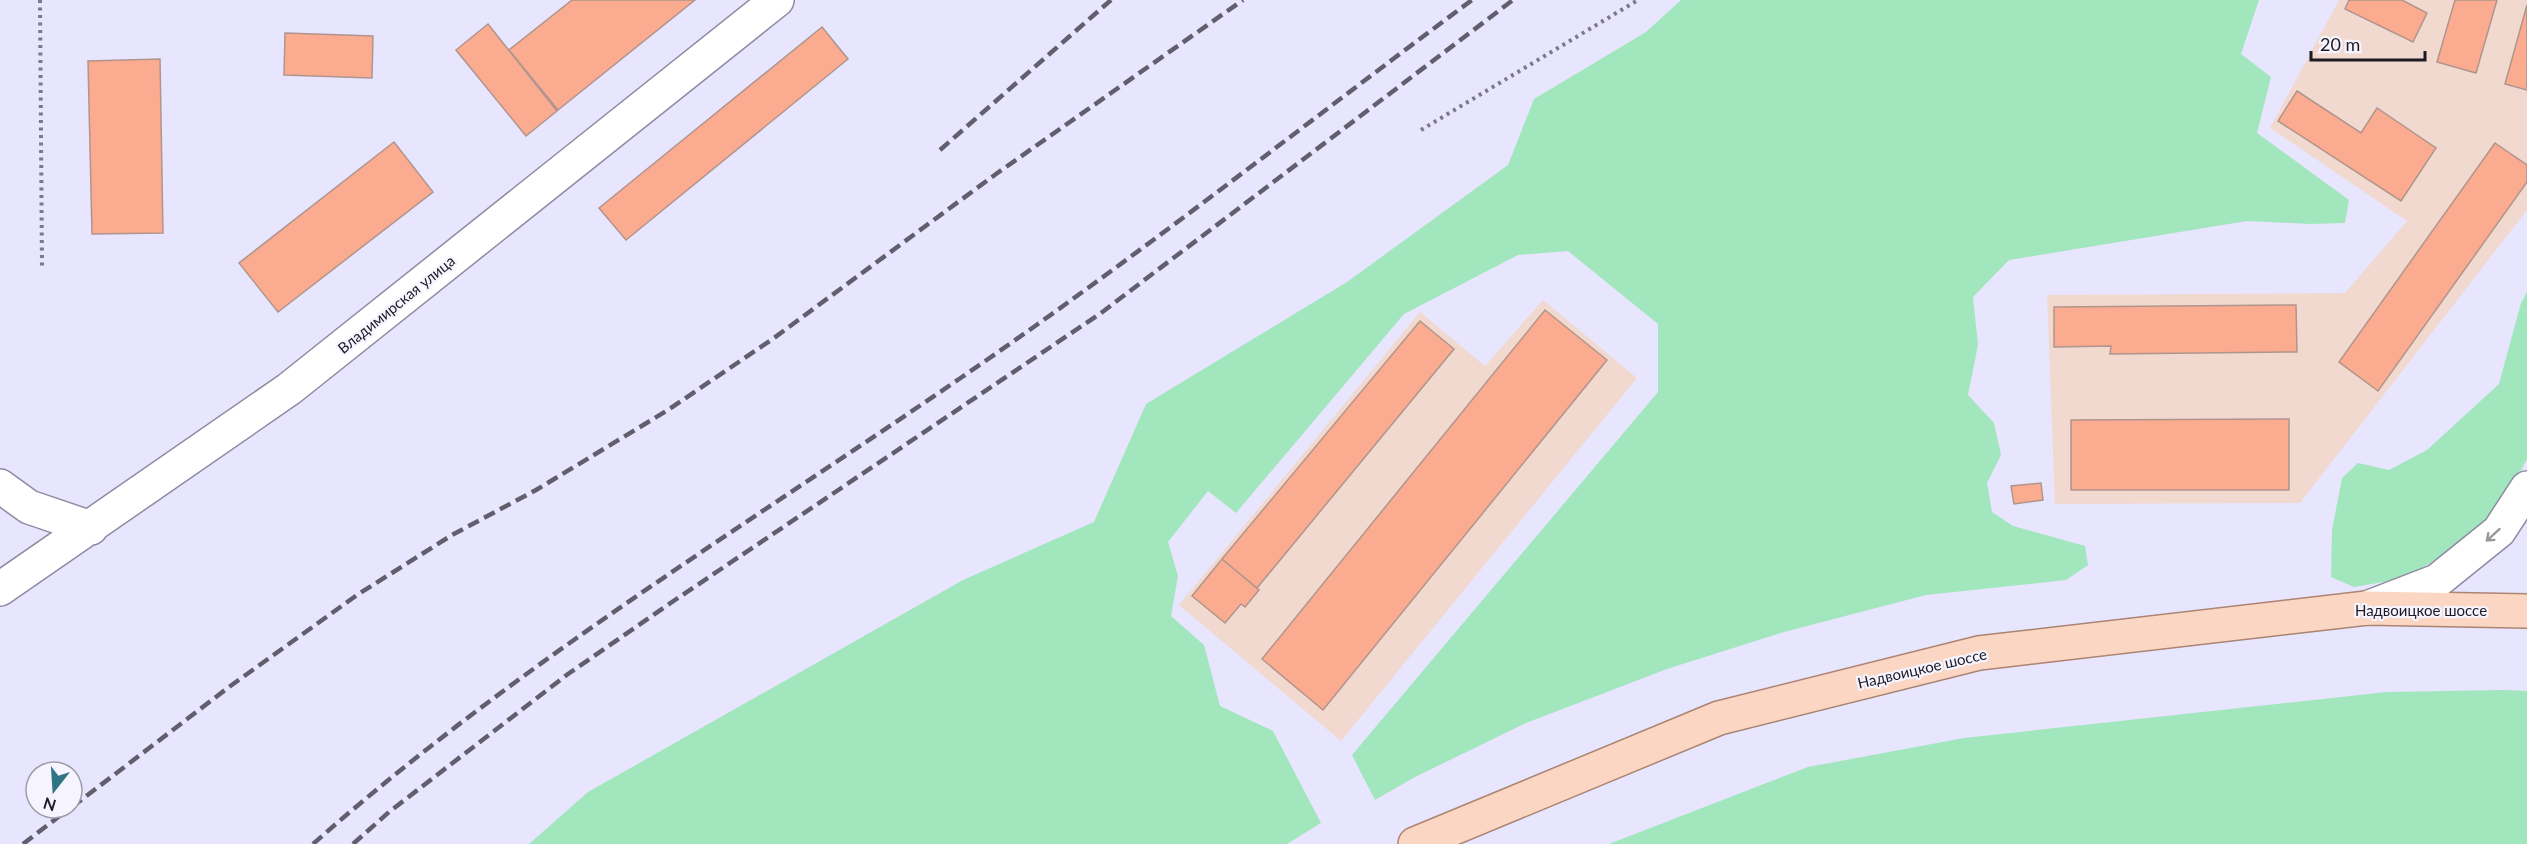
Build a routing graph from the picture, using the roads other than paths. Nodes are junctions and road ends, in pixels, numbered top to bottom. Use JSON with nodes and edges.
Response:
{"nodes":[{"id":1,"x":777,"y":0,"type":"edge"},
{"id":2,"x":0,"y":486,"type":"edge"},
{"id":3,"x":2527,"y":488,"type":"edge"},
{"id":4,"x":91,"y":528,"type":"junction"},
{"id":5,"x":0,"y":589,"type":"edge"},
{"id":6,"x":2367,"y":608,"type":"junction"},
{"id":7,"x":2527,"y":611,"type":"edge"},
{"id":8,"x":1415,"y":844,"type":"edge"}],
"edges":[{"from":1,"to":4,"type":"street","name":"Владимирская улица"},
{"from":2,"to":4,"type":"street"},
{"from":3,"to":6,"type":"street","one_way":true},
{"from":4,"to":5,"type":"street","name":"Владимирская улица"},
{"from":6,"to":7,"type":"main road","name":"Надвоицкое шоссе"},
{"from":6,"to":8,"type":"main road","name":"Надвоицкое шоссе"}]}
